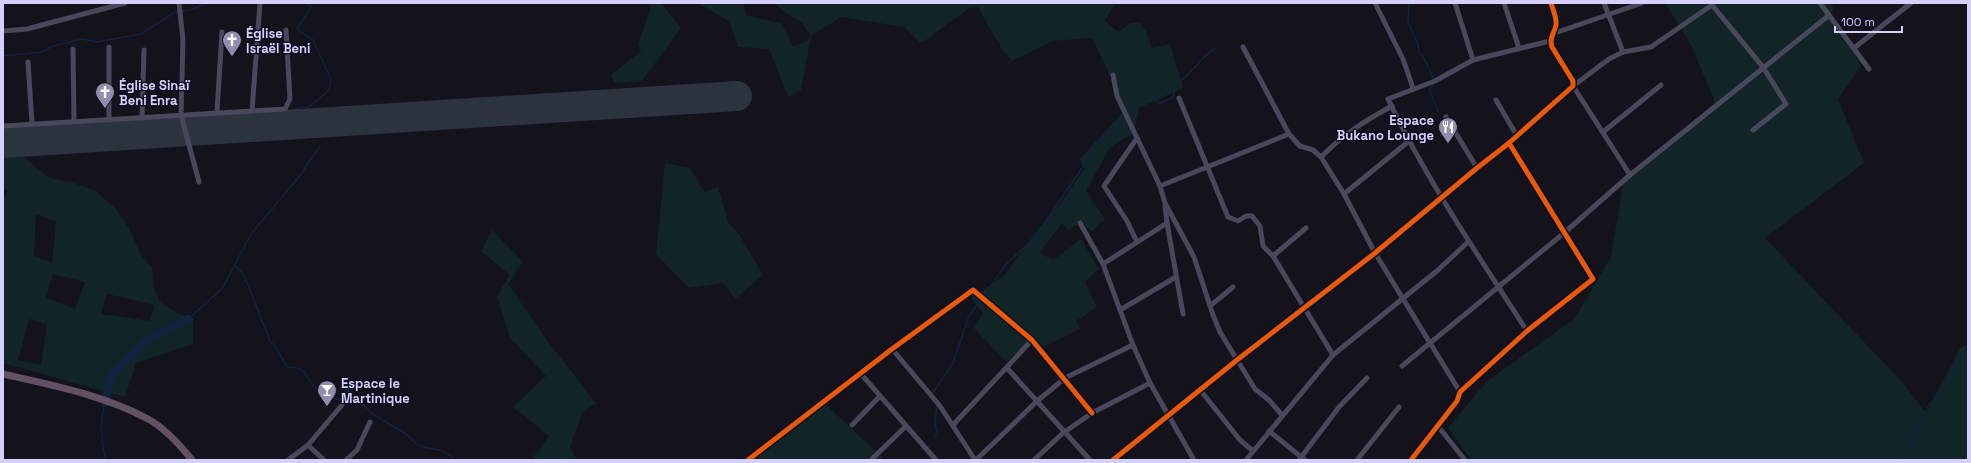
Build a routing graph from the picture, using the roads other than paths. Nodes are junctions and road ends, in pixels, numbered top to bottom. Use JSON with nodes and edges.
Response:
{"nodes":[{"id":1,"x":125,"y":3,"type":"edge"},
{"id":2,"x":179,"y":3,"type":"edge"},
{"id":3,"x":260,"y":3,"type":"edge"},
{"id":4,"x":1374,"y":3,"type":"edge"},
{"id":5,"x":1456,"y":3,"type":"edge"},
{"id":6,"x":1504,"y":3,"type":"edge"},
{"id":7,"x":1551,"y":3,"type":"edge"},
{"id":8,"x":1604,"y":3,"type":"edge"},
{"id":9,"x":1642,"y":3,"type":"edge"},
{"id":10,"x":1820,"y":3,"type":"edge"},
{"id":11,"x":1911,"y":3,"type":"edge"},
{"id":12,"x":1608,"y":15,"type":"junction"},
{"id":13,"x":1828,"y":16,"type":"junction"},
{"id":14,"x":286,"y":30,"type":"dead end"},
{"id":15,"x":3,"y":31,"type":"edge"},
{"id":16,"x":222,"y":32,"type":"dead end"},
{"id":17,"x":1552,"y":34,"type":"junction"},
{"id":18,"x":1550,"y":41,"type":"junction"},
{"id":19,"x":109,"y":47,"type":"dead end"},
{"id":20,"x":1243,"y":47,"type":"dead end"},
{"id":21,"x":1519,"y":48,"type":"junction"},
{"id":22,"x":1854,"y":48,"type":"junction"},
{"id":23,"x":73,"y":49,"type":"dead end"},
{"id":24,"x":144,"y":50,"type":"dead end"},
{"id":25,"x":1623,"y":52,"type":"junction"},
{"id":26,"x":1473,"y":60,"type":"junction"},
{"id":27,"x":28,"y":62,"type":"dead end"},
{"id":28,"x":1763,"y":67,"type":"junction"},
{"id":29,"x":1868,"y":69,"type":"dead end"},
{"id":30,"x":1112,"y":74,"type":"dead end"},
{"id":31,"x":1661,"y":85,"type":"dead end"},
{"id":32,"x":1573,"y":86,"type":"junction"},
{"id":33,"x":1413,"y":88,"type":"junction"},
{"id":34,"x":1179,"y":98,"type":"dead end"},
{"id":35,"x":1496,"y":100,"type":"dead end"},
{"id":36,"x":1392,"y":106,"type":"junction"},
{"id":37,"x":252,"y":111,"type":"junction"},
{"id":38,"x":216,"y":112,"type":"junction"},
{"id":39,"x":181,"y":115,"type":"junction"},
{"id":40,"x":1446,"y":117,"type":"dead end"},
{"id":41,"x":142,"y":118,"type":"junction"},
{"id":42,"x":109,"y":120,"type":"junction"},
{"id":43,"x":74,"y":121,"type":"junction"},
{"id":44,"x":32,"y":123,"type":"junction"},
{"id":45,"x":3,"y":126,"type":"edge"},
{"id":46,"x":1753,"y":130,"type":"dead end"},
{"id":47,"x":1603,"y":132,"type":"junction"},
{"id":48,"x":1289,"y":134,"type":"junction"},
{"id":49,"x":1517,"y":136,"type":"junction"},
{"id":50,"x":1137,"y":138,"type":"junction"},
{"id":51,"x":1409,"y":141,"type":"junction"},
{"id":52,"x":1509,"y":143,"type":"junction"},
{"id":53,"x":1321,"y":157,"type":"junction"},
{"id":54,"x":1207,"y":167,"type":"junction"},
{"id":55,"x":1477,"y":168,"type":"junction"},
{"id":56,"x":1630,"y":175,"type":"junction"},
{"id":57,"x":199,"y":182,"type":"dead end"},
{"id":58,"x":1160,"y":186,"type":"junction"},
{"id":59,"x":1344,"y":194,"type":"junction"},
{"id":60,"x":1441,"y":198,"type":"junction"},
{"id":61,"x":1165,"y":203,"type":"junction"},
{"id":62,"x":1080,"y":222,"type":"dead end"},
{"id":63,"x":1166,"y":223,"type":"junction"},
{"id":64,"x":1306,"y":228,"type":"dead end"},
{"id":65,"x":1564,"y":233,"type":"junction"},
{"id":66,"x":1137,"y":242,"type":"junction"},
{"id":67,"x":1468,"y":242,"type":"junction"},
{"id":68,"x":1375,"y":253,"type":"junction"},
{"id":69,"x":1273,"y":256,"type":"junction"},
{"id":70,"x":1103,"y":264,"type":"junction"},
{"id":71,"x":1176,"y":277,"type":"junction"},
{"id":72,"x":1498,"y":286,"type":"junction"},
{"id":73,"x":1233,"y":287,"type":"dead end"},
{"id":74,"x":1402,"y":298,"type":"junction"},
{"id":75,"x":1210,"y":306,"type":"junction"},
{"id":76,"x":1305,"y":308,"type":"junction"},
{"id":77,"x":1120,"y":310,"type":"junction"},
{"id":78,"x":1183,"y":314,"type":"dead end"},
{"id":79,"x":1527,"y":331,"type":"junction"},
{"id":80,"x":1032,"y":340,"type":"junction"},
{"id":81,"x":1430,"y":342,"type":"junction"},
{"id":82,"x":1133,"y":345,"type":"junction"},
{"id":83,"x":892,"y":349,"type":"junction"},
{"id":84,"x":1333,"y":355,"type":"junction"},
{"id":85,"x":1236,"y":360,"type":"junction"},
{"id":86,"x":1402,"y":366,"type":"dead end"},
{"id":87,"x":1007,"y":368,"type":"junction"},
{"id":88,"x":3,"y":374,"type":"edge"},
{"id":89,"x":861,"y":374,"type":"junction"},
{"id":90,"x":1065,"y":378,"type":"junction"},
{"id":91,"x":1367,"y":378,"type":"dead end"},
{"id":92,"x":1150,"y":383,"type":"junction"},
{"id":93,"x":1200,"y":391,"type":"junction"},
{"id":94,"x":1460,"y":392,"type":"junction"},
{"id":95,"x":880,"y":396,"type":"junction"},
{"id":96,"x":1036,"y":402,"type":"junction"},
{"id":97,"x":342,"y":405,"type":"dead end"},
{"id":98,"x":1399,"y":407,"type":"dead end"},
{"id":99,"x":1092,"y":413,"type":"junction"},
{"id":100,"x":1170,"y":415,"type":"junction"},
{"id":101,"x":1282,"y":415,"type":"junction"},
{"id":102,"x":370,"y":422,"type":"dead end"},
{"id":103,"x":852,"y":425,"type":"dead end"},
{"id":104,"x":953,"y":425,"type":"junction"},
{"id":105,"x":1437,"y":425,"type":"junction"},
{"id":106,"x":906,"y":426,"type":"junction"},
{"id":107,"x":1269,"y":431,"type":"junction"},
{"id":108,"x":1063,"y":433,"type":"junction"},
{"id":109,"x":308,"y":445,"type":"junction"},
{"id":110,"x":1253,"y":451,"type":"junction"},
{"id":111,"x":1302,"y":459,"type":"edge"},
{"id":112,"x":192,"y":460,"type":"edge"},
{"id":113,"x":288,"y":460,"type":"edge"},
{"id":114,"x":324,"y":460,"type":"edge"},
{"id":115,"x":346,"y":460,"type":"edge"},
{"id":116,"x":748,"y":460,"type":"edge"},
{"id":117,"x":871,"y":460,"type":"edge"},
{"id":118,"x":936,"y":460,"type":"edge"},
{"id":119,"x":976,"y":460,"type":"edge"},
{"id":120,"x":1034,"y":460,"type":"edge"},
{"id":121,"x":1090,"y":460,"type":"edge"},
{"id":122,"x":1113,"y":460,"type":"edge"},
{"id":123,"x":1194,"y":460,"type":"edge"},
{"id":124,"x":1246,"y":460,"type":"edge"},
{"id":125,"x":1357,"y":460,"type":"edge"},
{"id":126,"x":1411,"y":460,"type":"edge"},
{"id":127,"x":1465,"y":460,"type":"edge"}],
"edges":[{"from":1,"to":15,"type":"street"},
{"from":2,"to":39,"type":"street"},
{"from":3,"to":37,"type":"street"},
{"from":4,"to":33,"type":"street"},
{"from":5,"to":26,"type":"street"},
{"from":6,"to":21,"type":"street"},
{"from":7,"to":17,"type":"street"},
{"from":8,"to":12,"type":"street"},
{"from":9,"to":12,"type":"street"},
{"from":10,"to":13,"type":"street"},
{"from":11,"to":22,"type":"street"},
{"from":12,"to":17,"type":"street"},
{"from":12,"to":25,"type":"street"},
{"from":13,"to":22,"type":"street"},
{"from":13,"to":28,"type":"street"},
{"from":14,"to":37,"type":"street"},
{"from":16,"to":38,"type":"street"},
{"from":17,"to":18,"type":"street"},
{"from":18,"to":21,"type":"street"},
{"from":18,"to":32,"type":"street"},
{"from":19,"to":42,"type":"street"},
{"from":20,"to":48,"type":"street"},
{"from":21,"to":26,"type":"street"},
{"from":22,"to":29,"type":"street"},
{"from":23,"to":43,"type":"street"},
{"from":24,"to":41,"type":"street"},
{"from":25,"to":28,"type":"street"},
{"from":25,"to":32,"type":"street"},
{"from":26,"to":33,"type":"street"},
{"from":27,"to":44,"type":"street"},
{"from":28,"to":46,"type":"street"},
{"from":28,"to":56,"type":"street"},
{"from":30,"to":50,"type":"street"},
{"from":31,"to":47,"type":"street"},
{"from":32,"to":47,"type":"street"},
{"from":32,"to":49,"type":"street"},
{"from":33,"to":36,"type":"street"},
{"from":34,"to":54,"type":"street"},
{"from":35,"to":49,"type":"street"},
{"from":36,"to":51,"type":"street"},
{"from":36,"to":53,"type":"street"},
{"from":37,"to":38,"type":"street"},
{"from":38,"to":39,"type":"street"},
{"from":39,"to":41,"type":"street"},
{"from":39,"to":57,"type":"street"},
{"from":40,"to":55,"type":"street"},
{"from":41,"to":42,"type":"street"},
{"from":42,"to":43,"type":"street"},
{"from":43,"to":44,"type":"street"},
{"from":44,"to":45,"type":"street"},
{"from":47,"to":56,"type":"street"},
{"from":48,"to":53,"type":"street"},
{"from":48,"to":54,"type":"street"},
{"from":49,"to":52,"type":"street"},
{"from":50,"to":58,"type":"street"},
{"from":50,"to":66,"type":"street"},
{"from":51,"to":59,"type":"street"},
{"from":51,"to":60,"type":"street"},
{"from":52,"to":55,"type":"street"},
{"from":52,"to":65,"type":"street"},
{"from":53,"to":59,"type":"street"},
{"from":54,"to":58,"type":"street"},
{"from":54,"to":69,"type":"street"},
{"from":55,"to":60,"type":"street"},
{"from":56,"to":65,"type":"street"},
{"from":58,"to":61,"type":"street"},
{"from":59,"to":68,"type":"street"},
{"from":60,"to":67,"type":"street"},
{"from":60,"to":68,"type":"street"},
{"from":61,"to":63,"type":"street"},
{"from":61,"to":75,"type":"street"},
{"from":62,"to":70,"type":"street"},
{"from":63,"to":66,"type":"street"},
{"from":63,"to":71,"type":"street"},
{"from":64,"to":69,"type":"street"},
{"from":65,"to":72,"type":"street"},
{"from":65,"to":79,"type":"street"},
{"from":66,"to":70,"type":"street"},
{"from":67,"to":72,"type":"street"},
{"from":67,"to":74,"type":"street"},
{"from":68,"to":74,"type":"street"},
{"from":68,"to":76,"type":"street"},
{"from":69,"to":76,"type":"street"},
{"from":70,"to":77,"type":"street"},
{"from":71,"to":77,"type":"street"},
{"from":71,"to":78,"type":"street"},
{"from":72,"to":79,"type":"street"},
{"from":72,"to":81,"type":"street"},
{"from":73,"to":75,"type":"street"},
{"from":74,"to":81,"type":"street"},
{"from":74,"to":84,"type":"street"},
{"from":75,"to":85,"type":"street"},
{"from":76,"to":84,"type":"street"},
{"from":76,"to":85,"type":"street"},
{"from":77,"to":82,"type":"street"},
{"from":79,"to":94,"type":"street"},
{"from":80,"to":83,"type":"street"},
{"from":80,"to":87,"type":"street"},
{"from":80,"to":90,"type":"street"},
{"from":81,"to":86,"type":"street"},
{"from":81,"to":94,"type":"street"},
{"from":82,"to":90,"type":"street"},
{"from":82,"to":92,"type":"street"},
{"from":83,"to":89,"type":"street"},
{"from":83,"to":104,"type":"street"},
{"from":84,"to":101,"type":"street"},
{"from":85,"to":93,"type":"street"},
{"from":85,"to":101,"type":"street"},
{"from":87,"to":96,"type":"street"},
{"from":87,"to":104,"type":"street"},
{"from":88,"to":112,"type":"highway"},
{"from":89,"to":95,"type":"street"},
{"from":89,"to":116,"type":"street"},
{"from":90,"to":96,"type":"street"},
{"from":90,"to":99,"type":"street"},
{"from":91,"to":111,"type":"street"},
{"from":92,"to":99,"type":"street"},
{"from":92,"to":100,"type":"street"},
{"from":93,"to":100,"type":"street"},
{"from":93,"to":110,"type":"street"},
{"from":94,"to":105,"type":"street"},
{"from":95,"to":103,"type":"street"},
{"from":95,"to":106,"type":"street"},
{"from":96,"to":108,"type":"street"},
{"from":96,"to":119,"type":"street"},
{"from":97,"to":109,"type":"street"},
{"from":98,"to":125,"type":"street"},
{"from":99,"to":108,"type":"street"},
{"from":100,"to":122,"type":"street"},
{"from":100,"to":123,"type":"street"},
{"from":101,"to":107,"type":"street"},
{"from":102,"to":115,"type":"street"},
{"from":104,"to":119,"type":"street"},
{"from":105,"to":126,"type":"street"},
{"from":105,"to":127,"type":"street"},
{"from":106,"to":117,"type":"street"},
{"from":106,"to":118,"type":"street"},
{"from":107,"to":110,"type":"street"},
{"from":107,"to":111,"type":"street"},
{"from":108,"to":120,"type":"street"},
{"from":108,"to":121,"type":"street"},
{"from":109,"to":113,"type":"street"},
{"from":109,"to":114,"type":"street"},
{"from":110,"to":124,"type":"street"}]}
